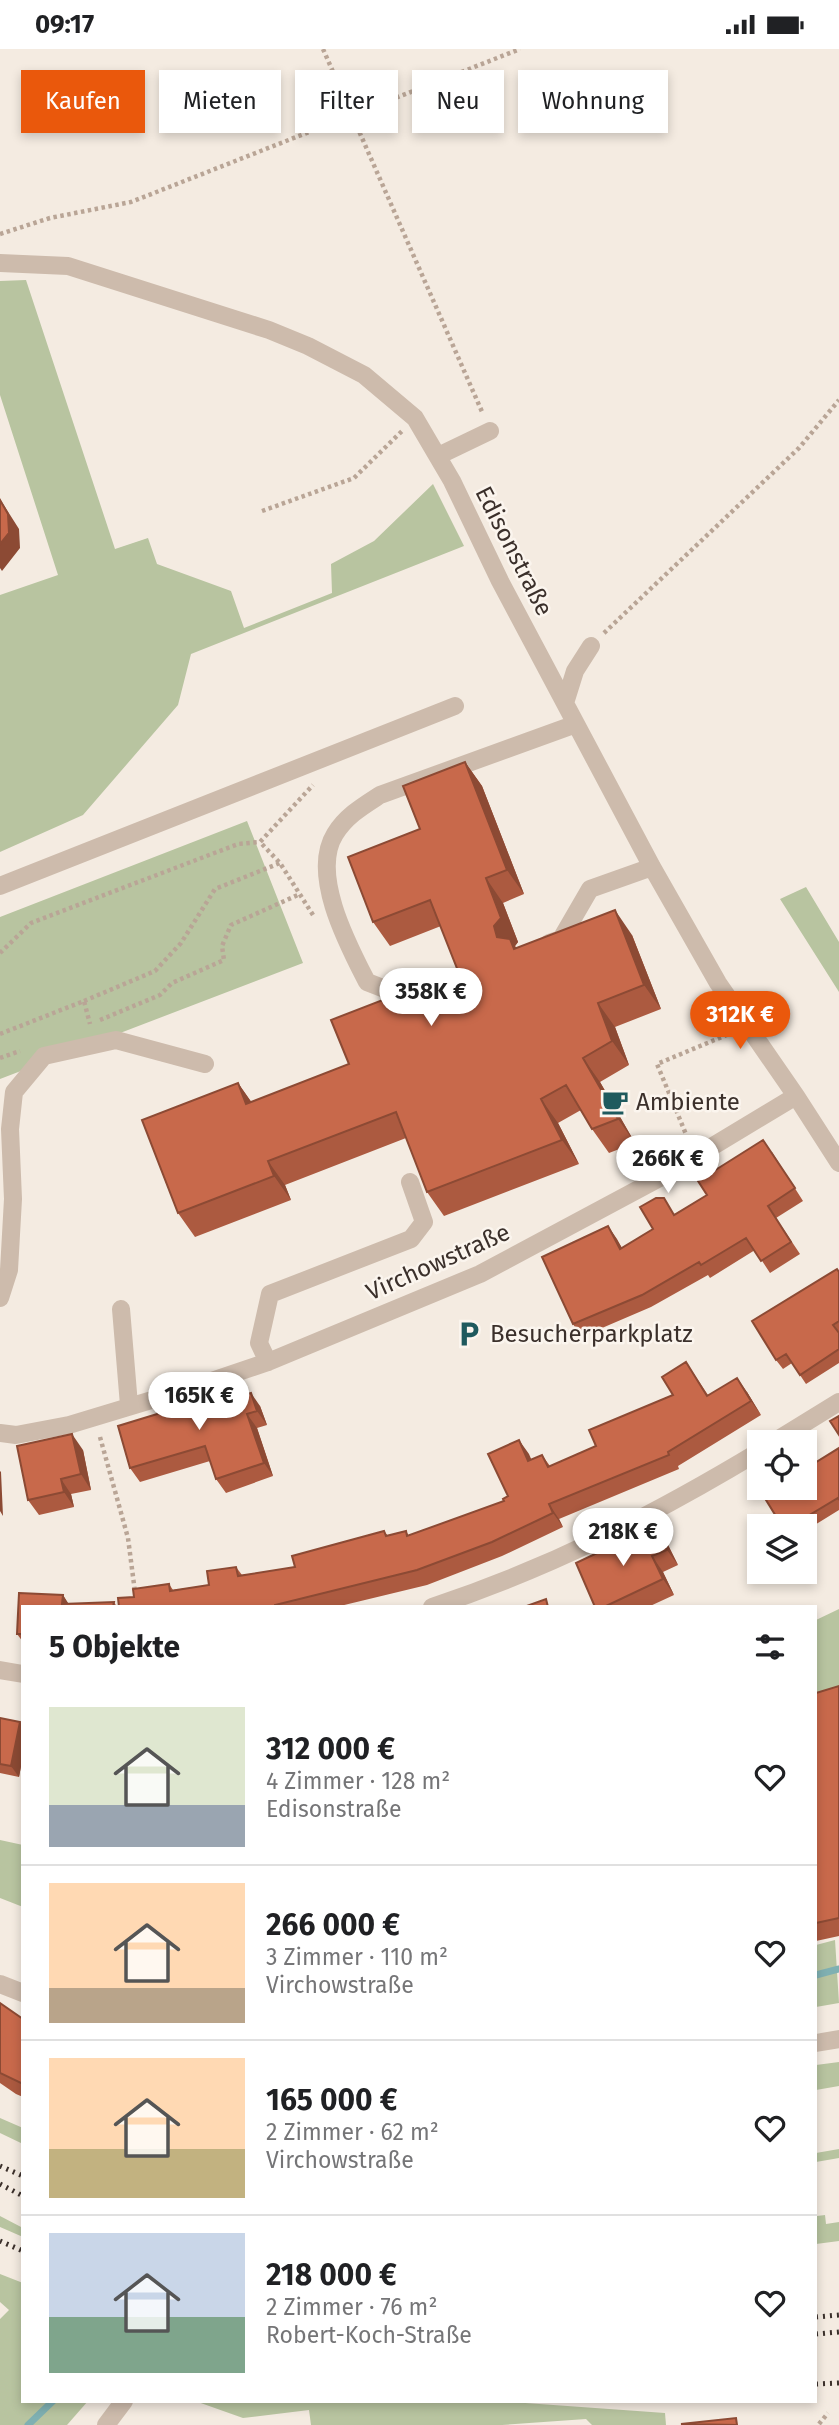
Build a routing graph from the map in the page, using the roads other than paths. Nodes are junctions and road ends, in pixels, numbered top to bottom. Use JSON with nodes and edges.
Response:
{"nodes":[{"id":1,"x":0,"y":263,"type":"edge"},
{"id":2,"x":490,"y":431,"type":"road end"},
{"id":3,"x":438,"y":456,"type":"junction"},
{"id":4,"x":591,"y":646,"type":"road end"},
{"id":5,"x":565,"y":703,"type":"junction"},
{"id":6,"x":455,"y":706,"type":"dead end"},
{"id":7,"x":576,"y":724,"type":"junction"},
{"id":8,"x":652,"y":867,"type":"junction"},
{"id":9,"x":0,"y":886,"type":"edge"},
{"id":10,"x":535,"y":948,"type":"edge"},
{"id":11,"x":438,"y":982,"type":"edge"},
{"id":12,"x":205,"y":1063,"type":"dead end"},
{"id":13,"x":796,"y":1096,"type":"junction"},
{"id":14,"x":839,"y":1163,"type":"edge"},
{"id":15,"x":410,"y":1182,"type":"edge"},
{"id":16,"x":0,"y":1298,"type":"edge"},
{"id":17,"x":121,"y":1309,"type":"dead end"},
{"id":18,"x":268,"y":1362,"type":"junction"},
{"id":19,"x":839,"y":1402,"type":"edge"},
{"id":20,"x":130,"y":1405,"type":"junction"},
{"id":21,"x":794,"y":1430,"type":"edge"},
{"id":22,"x":0,"y":1433,"type":"edge"},
{"id":23,"x":747,"y":1459,"type":"edge"},
{"id":24,"x":437,"y":1605,"type":"edge"},
{"id":25,"x":0,"y":1670,"type":"edge"},
{"id":26,"x":21,"y":1674,"type":"edge"},
{"id":27,"x":0,"y":1984,"type":"edge"},
{"id":28,"x":21,"y":1992,"type":"edge"},
{"id":29,"x":839,"y":2039,"type":"edge"},
{"id":30,"x":817,"y":2043,"type":"edge"},
{"id":31,"x":122,"y":2403,"type":"edge"},
{"id":32,"x":106,"y":2425,"type":"edge"}],
"edges":[{"from":1,"to":3,"type":"street","name":"Edisonstraße"},
{"from":2,"to":3,"type":"street"},
{"from":3,"to":5,"type":"street","name":"Edisonstraße"},
{"from":4,"to":5,"type":"street"},
{"from":5,"to":7,"type":"street","name":"Edisonstraße"},
{"from":6,"to":9,"type":"street"},
{"from":7,"to":8,"type":"street","name":"Edisonstraße"},
{"from":7,"to":11,"type":"street"},
{"from":8,"to":10,"type":"street"},
{"from":8,"to":13,"type":"street","name":"Edisonstraße"},
{"from":12,"to":16,"type":"street"},
{"from":13,"to":14,"type":"street"},
{"from":13,"to":18,"type":"street","name":"Virchowstraße"},
{"from":15,"to":18,"type":"street"},
{"from":17,"to":20,"type":"street"},
{"from":18,"to":20,"type":"street","name":"Virchowstraße"},
{"from":19,"to":21,"type":"street"},
{"from":20,"to":22,"type":"street","name":"Virchowstraße"},
{"from":23,"to":24,"type":"street"},
{"from":25,"to":26,"type":"street"},
{"from":27,"to":28,"type":"street"},
{"from":29,"to":30,"type":"street"},
{"from":31,"to":32,"type":"street"}]}
